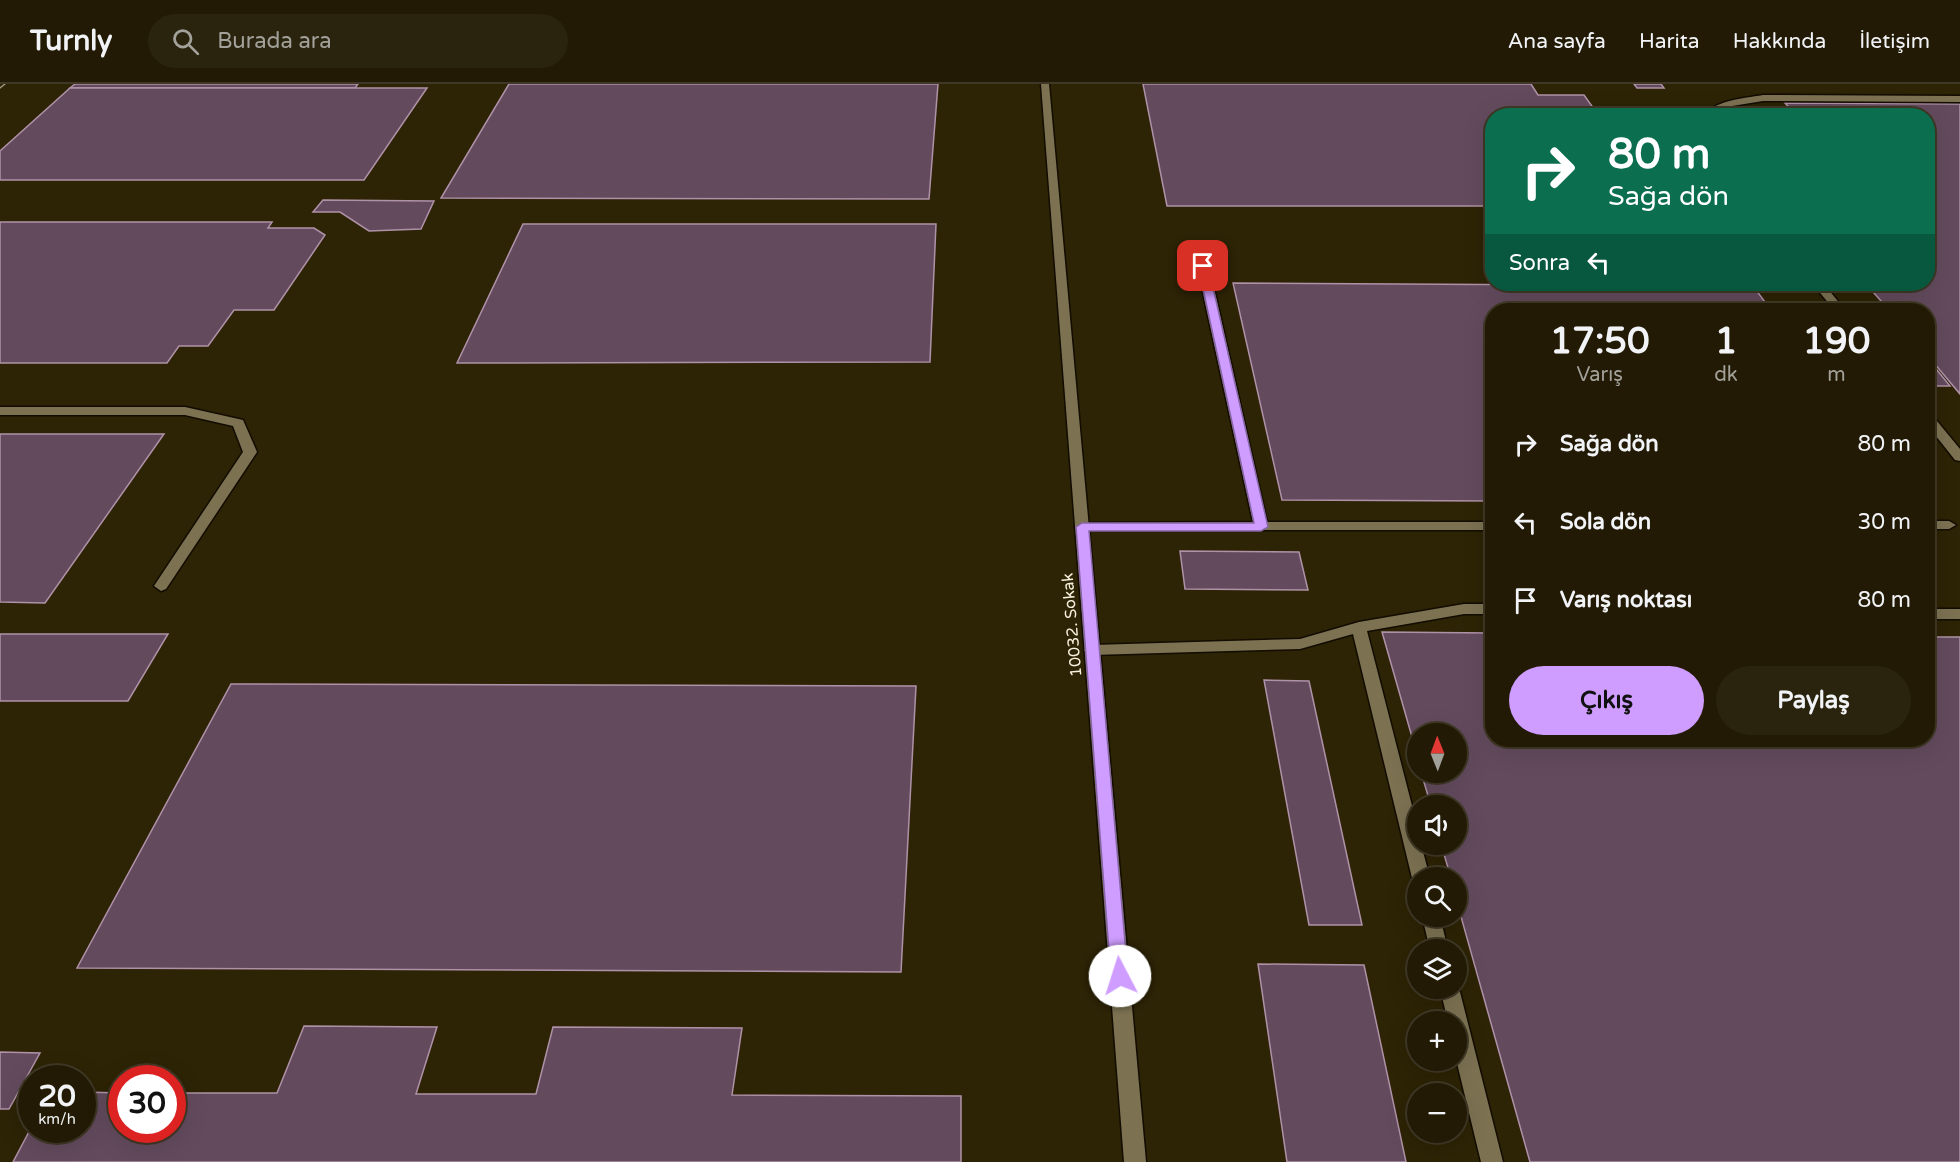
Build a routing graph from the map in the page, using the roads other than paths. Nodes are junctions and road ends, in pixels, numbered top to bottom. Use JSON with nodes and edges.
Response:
{"nodes":[{"id":1,"x":1045,"y":84,"type":"edge"},
{"id":2,"x":1960,"y":99,"type":"edge"},
{"id":3,"x":1717,"y":108,"type":"edge"},
{"id":4,"x":1203,"y":266,"type":"dead end"},
{"id":5,"x":1824,"y":291,"type":"edge"},
{"id":6,"x":1834,"y":303,"type":"edge"},
{"id":7,"x":0,"y":411,"type":"edge"},
{"id":8,"x":1935,"y":426,"type":"edge"},
{"id":9,"x":1960,"y":457,"type":"edge"},
{"id":10,"x":1935,"y":525,"type":"edge"},
{"id":11,"x":1949,"y":525,"type":"dead end"},
{"id":12,"x":1485,"y":526,"type":"edge"},
{"id":13,"x":1082,"y":527,"type":"junction"},
{"id":14,"x":1261,"y":527,"type":"junction"},
{"id":15,"x":161,"y":586,"type":"dead end"},
{"id":16,"x":1485,"y":609,"type":"edge"},
{"id":17,"x":1935,"y":614,"type":"edge"},
{"id":18,"x":1960,"y":614,"type":"edge"},
{"id":19,"x":1359,"y":627,"type":"junction"},
{"id":20,"x":1092,"y":650,"type":"junction"},
{"id":21,"x":1418,"y":867,"type":"edge"},
{"id":22,"x":1452,"y":999,"type":"edge"},
{"id":23,"x":1135,"y":1162,"type":"edge"},
{"id":24,"x":1492,"y":1162,"type":"edge"}],
"edges":[{"from":1,"to":13,"type":"street","name":"10032. Sokak"},
{"from":2,"to":3,"type":"street"},
{"from":4,"to":14,"type":"street"},
{"from":5,"to":6,"type":"street"},
{"from":7,"to":15,"type":"street"},
{"from":8,"to":9,"type":"street"},
{"from":10,"to":11,"type":"street"},
{"from":12,"to":14,"type":"street"},
{"from":13,"to":14,"type":"street"},
{"from":13,"to":20,"type":"street","name":"10032. Sokak"},
{"from":16,"to":19,"type":"street"},
{"from":17,"to":18,"type":"street"},
{"from":19,"to":20,"type":"street"},
{"from":19,"to":21,"type":"street"},
{"from":20,"to":23,"type":"street","name":"10032. Sokak"},
{"from":22,"to":24,"type":"street"}]}
